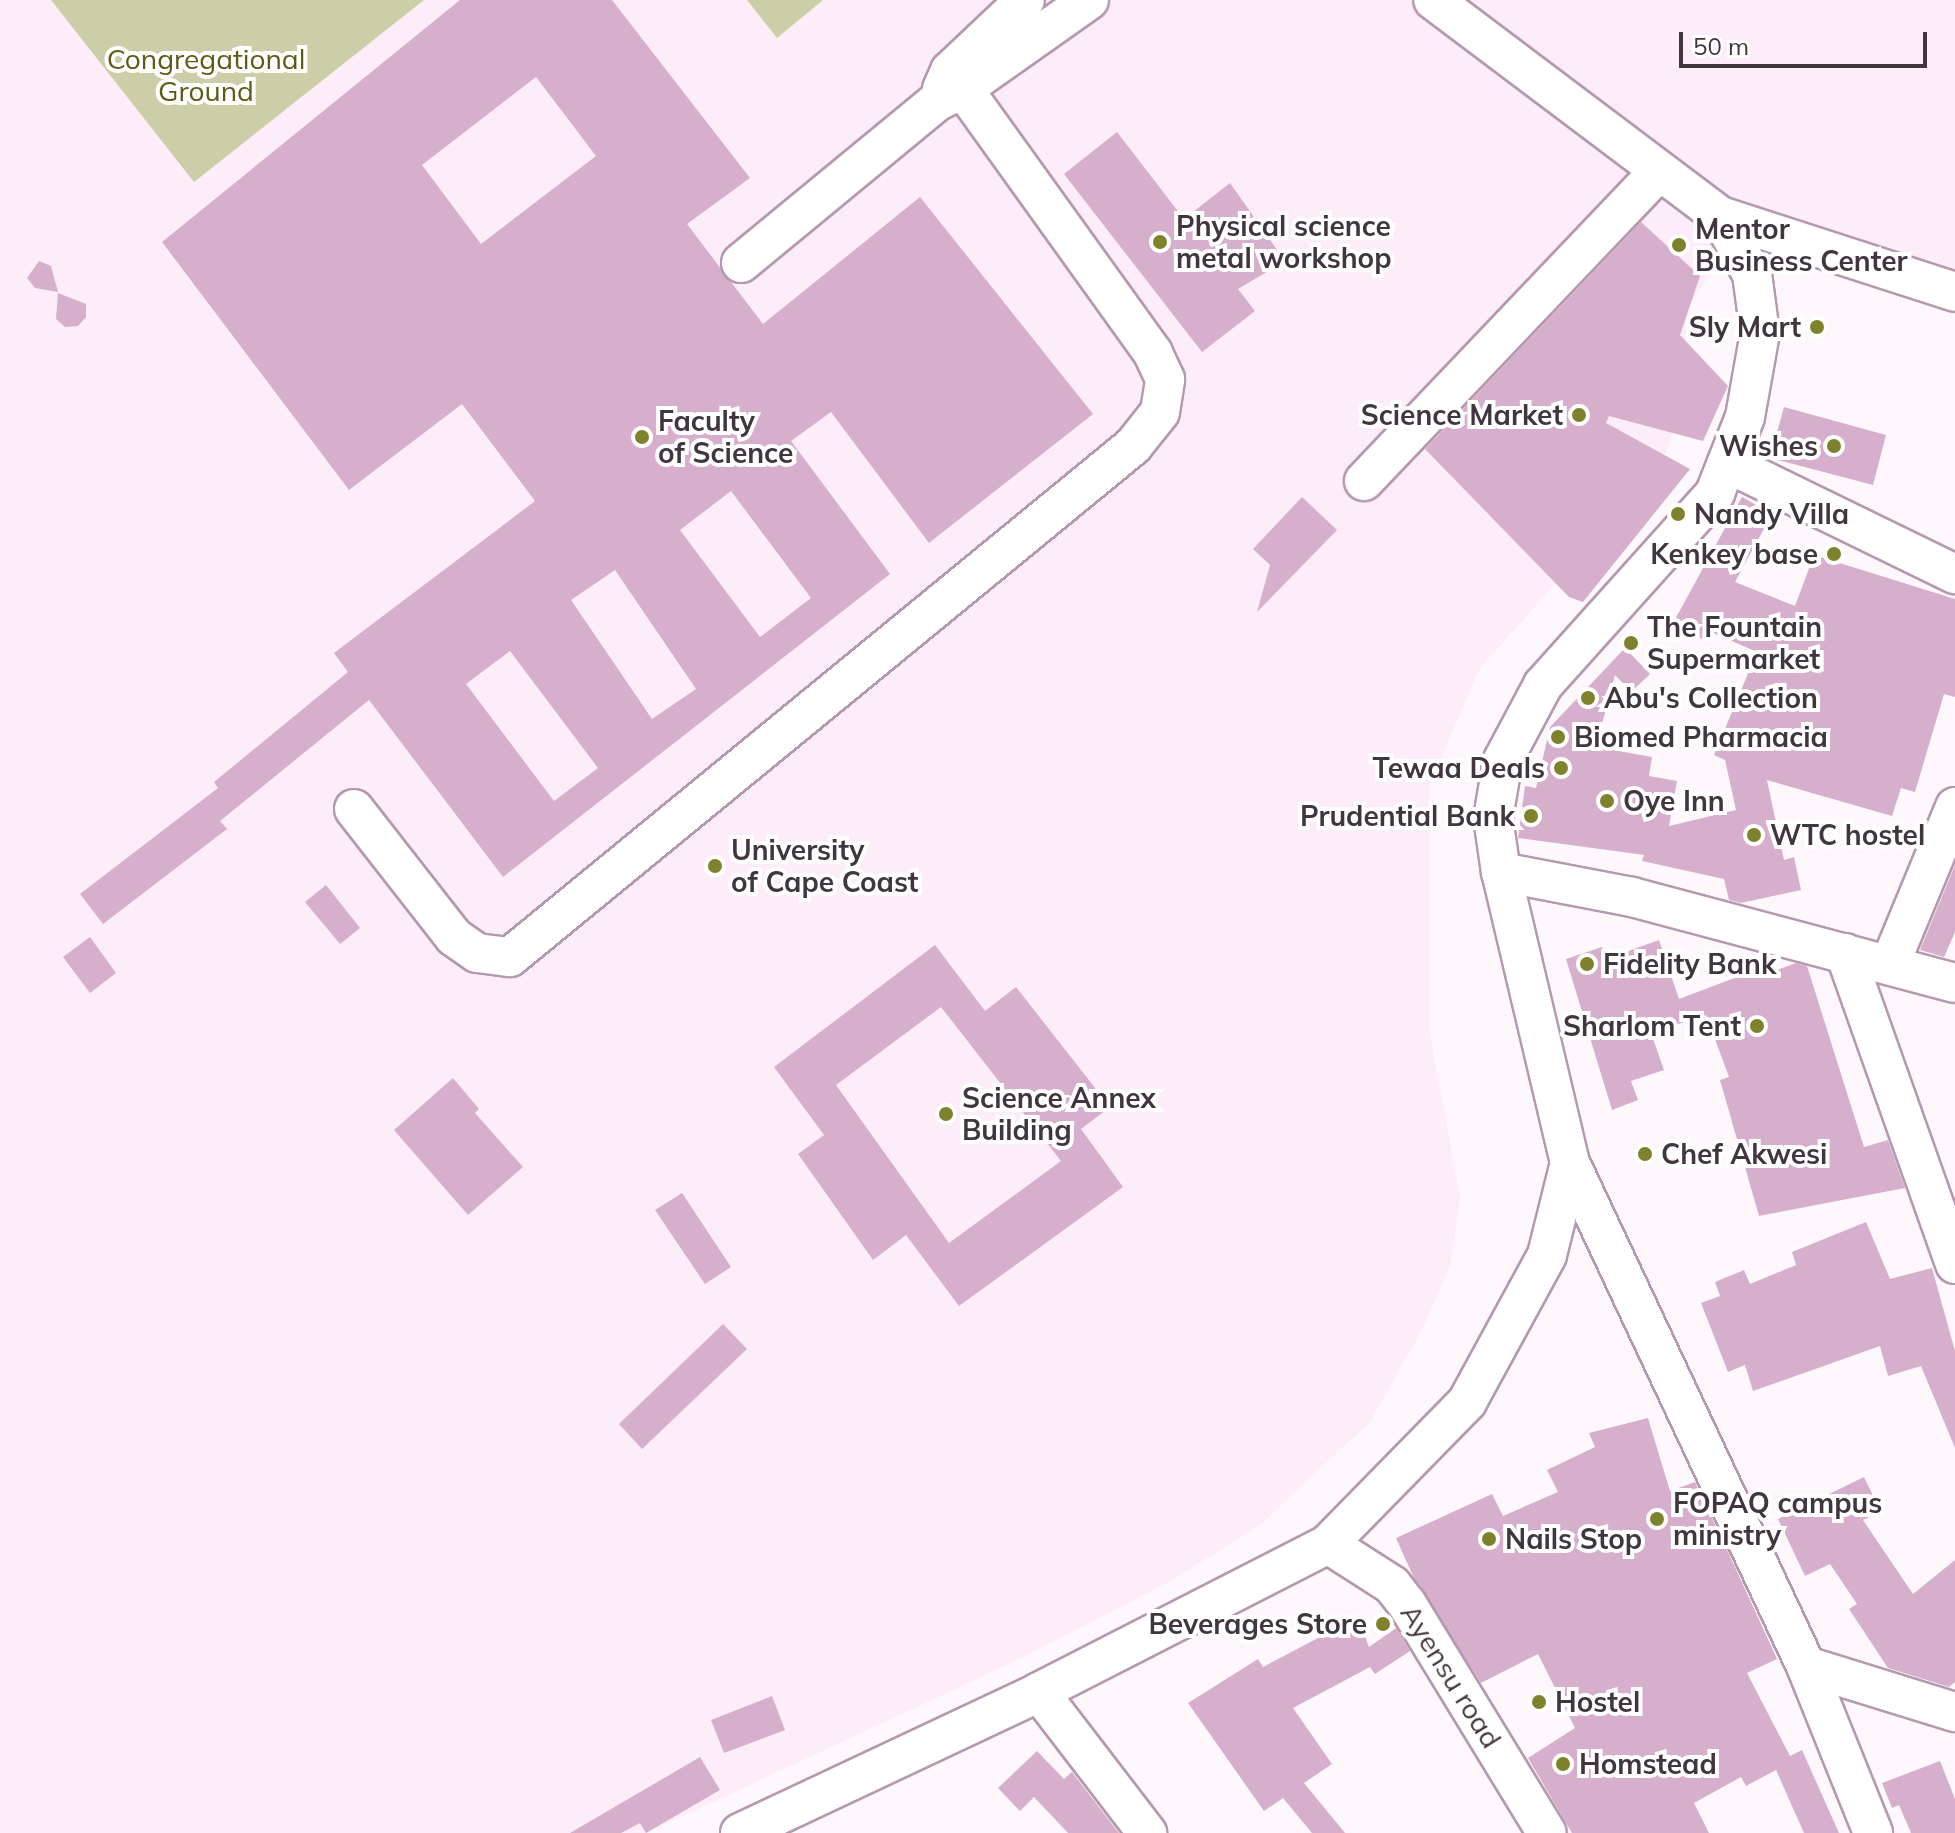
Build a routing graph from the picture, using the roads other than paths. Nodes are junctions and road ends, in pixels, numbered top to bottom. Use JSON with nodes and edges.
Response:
{"nodes":[{"id":1,"x":1025,"y":0,"type":"edge"},
{"id":2,"x":1089,"y":0,"type":"edge"},
{"id":3,"x":1433,"y":0,"type":"edge"},
{"id":4,"x":950,"y":87,"type":"junction"},
{"id":5,"x":1659,"y":171,"type":"junction"},
{"id":6,"x":1720,"y":216,"type":"junction"},
{"id":7,"x":741,"y":263,"type":"dead end"},
{"id":8,"x":1955,"y":292,"type":"edge"},
{"id":9,"x":1727,"y":463,"type":"junction"},
{"id":10,"x":1364,"y":481,"type":"dead end"},
{"id":11,"x":1955,"y":574,"type":"edge"},
{"id":12,"x":1955,"y":807,"type":"edge"},
{"id":13,"x":354,"y":809,"type":"dead end"},
{"id":14,"x":1501,"y":872,"type":"junction"},
{"id":15,"x":1845,"y":953,"type":"junction"},
{"id":16,"x":1890,"y":964,"type":"junction"},
{"id":17,"x":1955,"y":983,"type":"edge"},
{"id":18,"x":1570,"y":1163,"type":"junction"},
{"id":19,"x":1955,"y":1264,"type":"edge"},
{"id":20,"x":1328,"y":1544,"type":"junction"},
{"id":21,"x":1806,"y":1666,"type":"junction"},
{"id":22,"x":1039,"y":1692,"type":"junction"},
{"id":23,"x":1955,"y":1712,"type":"edge"},
{"id":24,"x":740,"y":1833,"type":"edge"},
{"id":25,"x":1147,"y":1833,"type":"edge"},
{"id":26,"x":1547,"y":1833,"type":"edge"},
{"id":27,"x":1873,"y":1833,"type":"edge"}],
"edges":[{"from":1,"to":4,"type":"street"},
{"from":2,"to":4,"type":"street"},
{"from":3,"to":5,"type":"street"},
{"from":4,"to":7,"type":"street"},
{"from":4,"to":13,"type":"street"},
{"from":5,"to":6,"type":"street"},
{"from":5,"to":10,"type":"street"},
{"from":6,"to":8,"type":"street"},
{"from":6,"to":9,"type":"street"},
{"from":9,"to":11,"type":"street"},
{"from":9,"to":14,"type":"street"},
{"from":12,"to":16,"type":"street"},
{"from":14,"to":15,"type":"street"},
{"from":14,"to":18,"type":"street"},
{"from":15,"to":16,"type":"street"},
{"from":15,"to":19,"type":"street"},
{"from":16,"to":17,"type":"street"},
{"from":18,"to":20,"type":"street"},
{"from":18,"to":21,"type":"street"},
{"from":20,"to":22,"type":"street"},
{"from":20,"to":26,"type":"street","name":"Ayensu road"},
{"from":21,"to":23,"type":"street"},
{"from":21,"to":27,"type":"street"},
{"from":22,"to":24,"type":"street"},
{"from":22,"to":25,"type":"street"}]}
